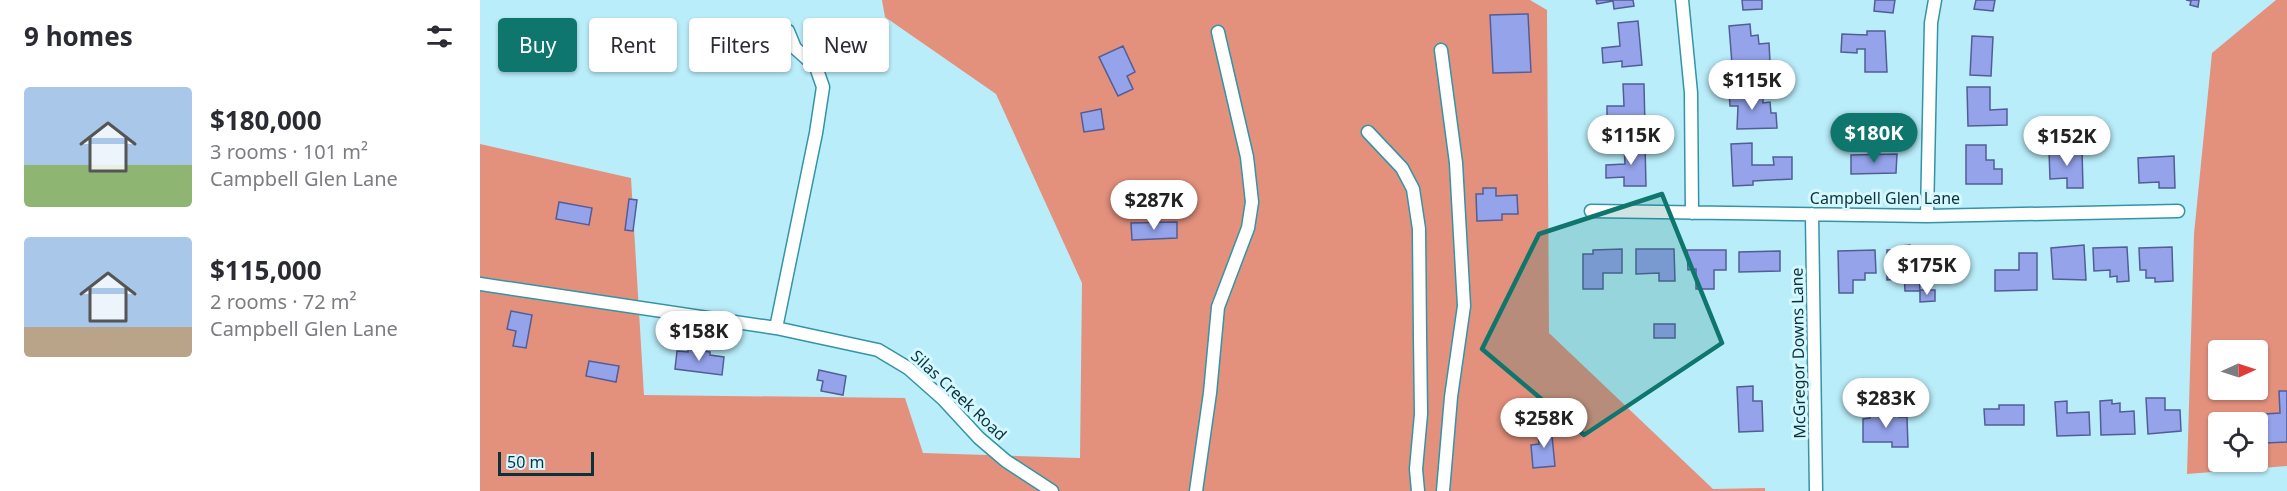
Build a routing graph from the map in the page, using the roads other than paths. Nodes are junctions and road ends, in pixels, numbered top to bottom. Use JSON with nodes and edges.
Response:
{"nodes":[{"id":1,"x":1682,"y":0,"type":"edge"},
{"id":2,"x":1935,"y":0,"type":"edge"},
{"id":3,"x":1218,"y":32,"type":"dead end"},
{"id":4,"x":791,"y":38,"type":"edge"},
{"id":5,"x":1441,"y":50,"type":"dead end"},
{"id":6,"x":1368,"y":132,"type":"dead end"},
{"id":7,"x":1591,"y":211,"type":"dead end"},
{"id":8,"x":2178,"y":212,"type":"dead end"},
{"id":9,"x":1692,"y":213,"type":"junction"},
{"id":10,"x":1812,"y":214,"type":"junction"},
{"id":11,"x":1926,"y":216,"type":"junction"},
{"id":12,"x":480,"y":284,"type":"edge"},
{"id":13,"x":776,"y":328,"type":"junction"},
{"id":14,"x":1052,"y":491,"type":"edge"},
{"id":15,"x":1196,"y":491,"type":"edge"},
{"id":16,"x":1418,"y":491,"type":"edge"},
{"id":17,"x":1443,"y":491,"type":"edge"},
{"id":18,"x":1816,"y":491,"type":"edge"}],
"edges":[{"from":1,"to":9,"type":"street"},
{"from":2,"to":11,"type":"street"},
{"from":3,"to":15,"type":"street"},
{"from":4,"to":13,"type":"street"},
{"from":5,"to":17,"type":"street"},
{"from":6,"to":16,"type":"street"},
{"from":7,"to":9,"type":"street","name":"Campbell Glen Lane"},
{"from":8,"to":11,"type":"street","name":"Campbell Glen Lane"},
{"from":9,"to":10,"type":"street","name":"Campbell Glen Lane"},
{"from":10,"to":11,"type":"street","name":"Campbell Glen Lane"},
{"from":10,"to":18,"type":"street","name":"McGregor Downs Lane"},
{"from":12,"to":13,"type":"street","name":"Silas Creek Road"},
{"from":13,"to":14,"type":"street","name":"Silas Creek Road"}]}
